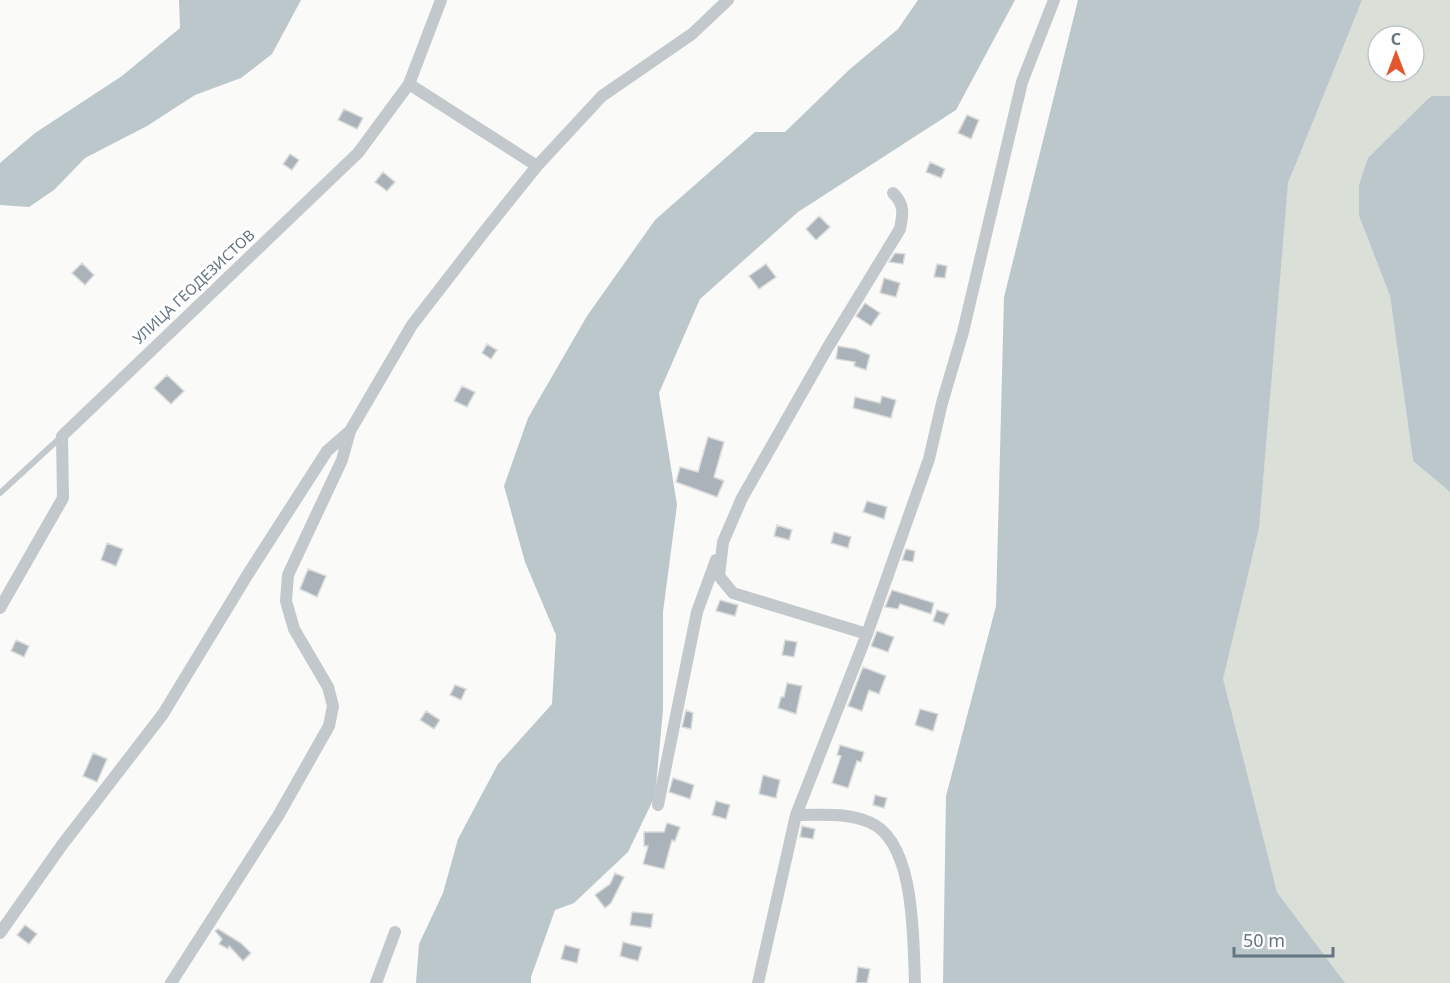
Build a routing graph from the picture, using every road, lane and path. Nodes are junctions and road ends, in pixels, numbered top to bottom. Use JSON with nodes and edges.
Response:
{"nodes":[{"id":1,"x":441,"y":0,"type":"edge"},
{"id":2,"x":728,"y":0,"type":"edge"},
{"id":3,"x":1054,"y":0,"type":"edge"},
{"id":4,"x":409,"y":84,"type":"junction"},
{"id":5,"x":537,"y":166,"type":"junction"},
{"id":6,"x":893,"y":194,"type":"dead end"},
{"id":7,"x":350,"y":431,"type":"junction"},
{"id":8,"x":62,"y":436,"type":"junction"},
{"id":9,"x":0,"y":493,"type":"edge"},
{"id":10,"x":723,"y":542,"type":"junction"},
{"id":11,"x":0,"y":608,"type":"edge"},
{"id":12,"x":867,"y":634,"type":"junction"},
{"id":13,"x":658,"y":805,"type":"dead end"},
{"id":14,"x":796,"y":815,"type":"junction"},
{"id":15,"x":395,"y":932,"type":"dead end"},
{"id":16,"x":0,"y":933,"type":"edge"},
{"id":17,"x":171,"y":983,"type":"edge"},
{"id":18,"x":376,"y":983,"type":"edge"},
{"id":19,"x":758,"y":983,"type":"edge"},
{"id":20,"x":915,"y":983,"type":"edge"}],
"edges":[{"from":1,"to":4,"type":"street","name":"УЛИЦА ГЕОДЕЗИСТОВ"},
{"from":2,"to":5,"type":"street"},
{"from":3,"to":12,"type":"street"},
{"from":4,"to":5,"type":"street"},
{"from":4,"to":8,"type":"street","name":"УЛИЦА ГЕОДЕЗИСТОВ"},
{"from":5,"to":7,"type":"street"},
{"from":6,"to":10,"type":"street"},
{"from":7,"to":16,"type":"street"},
{"from":7,"to":17,"type":"street"},
{"from":8,"to":9,"type":"lane"},
{"from":8,"to":11,"type":"street"},
{"from":10,"to":12,"type":"street"},
{"from":10,"to":13,"type":"street"},
{"from":12,"to":14,"type":"street"},
{"from":14,"to":19,"type":"street"},
{"from":14,"to":20,"type":"street"},
{"from":15,"to":18,"type":"street"}]}
